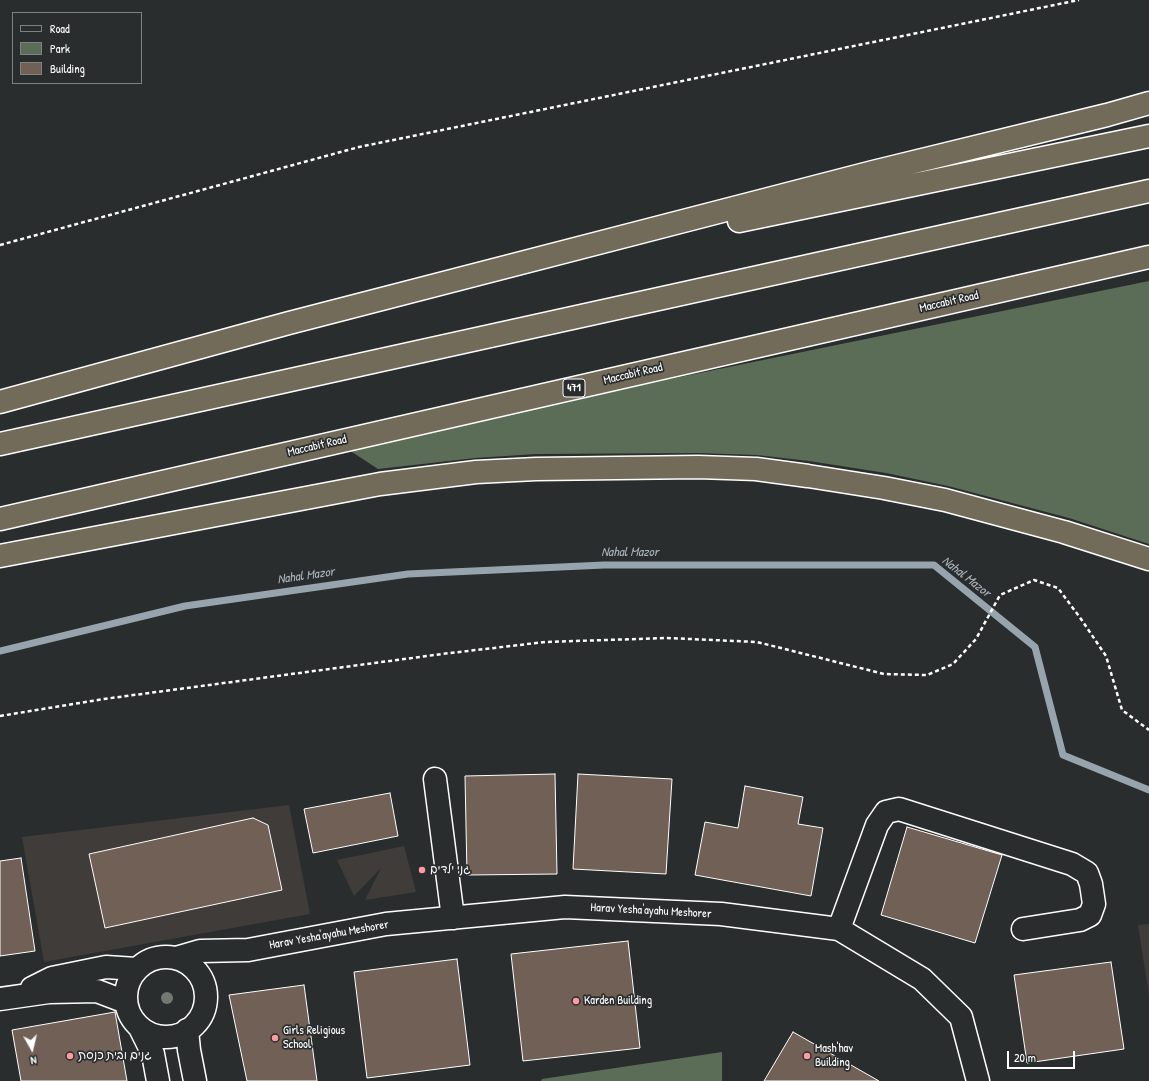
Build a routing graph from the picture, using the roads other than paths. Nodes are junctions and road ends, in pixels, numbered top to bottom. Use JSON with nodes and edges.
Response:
{"nodes":[{"id":1,"x":1149,"y":103,"type":"edge"},
{"id":2,"x":1149,"y":136,"type":"edge"},
{"id":3,"x":1149,"y":191,"type":"edge"},
{"id":4,"x":1149,"y":257,"type":"edge"},
{"id":5,"x":462,"y":278,"type":"junction"},
{"id":6,"x":0,"y":402,"type":"edge"},
{"id":7,"x":0,"y":444,"type":"edge"},
{"id":8,"x":0,"y":518,"type":"edge"},
{"id":9,"x":0,"y":556,"type":"edge"},
{"id":10,"x":1149,"y":559,"type":"edge"},
{"id":11,"x":435,"y":779,"type":"dead end"},
{"id":12,"x":453,"y":918,"type":"junction"},
{"id":13,"x":839,"y":929,"type":"junction"},
{"id":14,"x":1022,"y":929,"type":"dead end"},
{"id":15,"x":248,"y":950,"type":"junction"},
{"id":16,"x":176,"y":958,"type":"junction"},
{"id":17,"x":136,"y":969,"type":"junction"},
{"id":18,"x":199,"y":974,"type":"junction"},
{"id":19,"x":7,"y":998,"type":"edge"},
{"id":20,"x":126,"y":1002,"type":"junction"},
{"id":21,"x":140,"y":1028,"type":"junction"},
{"id":22,"x":187,"y":1030,"type":"junction"},
{"id":23,"x":158,"y":1081,"type":"edge"},
{"id":24,"x":195,"y":1081,"type":"edge"},
{"id":25,"x":978,"y":1081,"type":"edge"}],
"edges":[{"from":1,"to":5,"type":"highway"},
{"from":2,"to":5,"type":"highway"},
{"from":3,"to":7,"type":"highway"},
{"from":4,"to":8,"type":"highway","name":"Maccabit Road","number":"471"},
{"from":5,"to":6,"type":"highway"},
{"from":9,"to":10,"type":"highway"},
{"from":11,"to":12,"type":"street"},
{"from":12,"to":13,"type":"street","name":"Harav Yesha'ayahu Meshorer"},
{"from":12,"to":15,"type":"street","name":"Harav Yesha'ayahu Meshorer"},
{"from":13,"to":14,"type":"street"},
{"from":13,"to":25,"type":"street","name":"Harav Yesha'ayahu Meshorer"},
{"from":15,"to":16,"type":"street","name":"Harav Yesha'ayahu Meshorer"},
{"from":15,"to":18,"type":"street","name":"Harav Yesha'ayahu Meshorer"},
{"from":16,"to":17,"type":"street"},
{"from":16,"to":18,"type":"street"},
{"from":17,"to":19,"type":"street"},
{"from":17,"to":20,"type":"street"},
{"from":18,"to":22,"type":"street"},
{"from":19,"to":20,"type":"street"},
{"from":20,"to":21,"type":"street"},
{"from":21,"to":22,"type":"street"},
{"from":21,"to":23,"type":"street"},
{"from":22,"to":24,"type":"street"}]}
